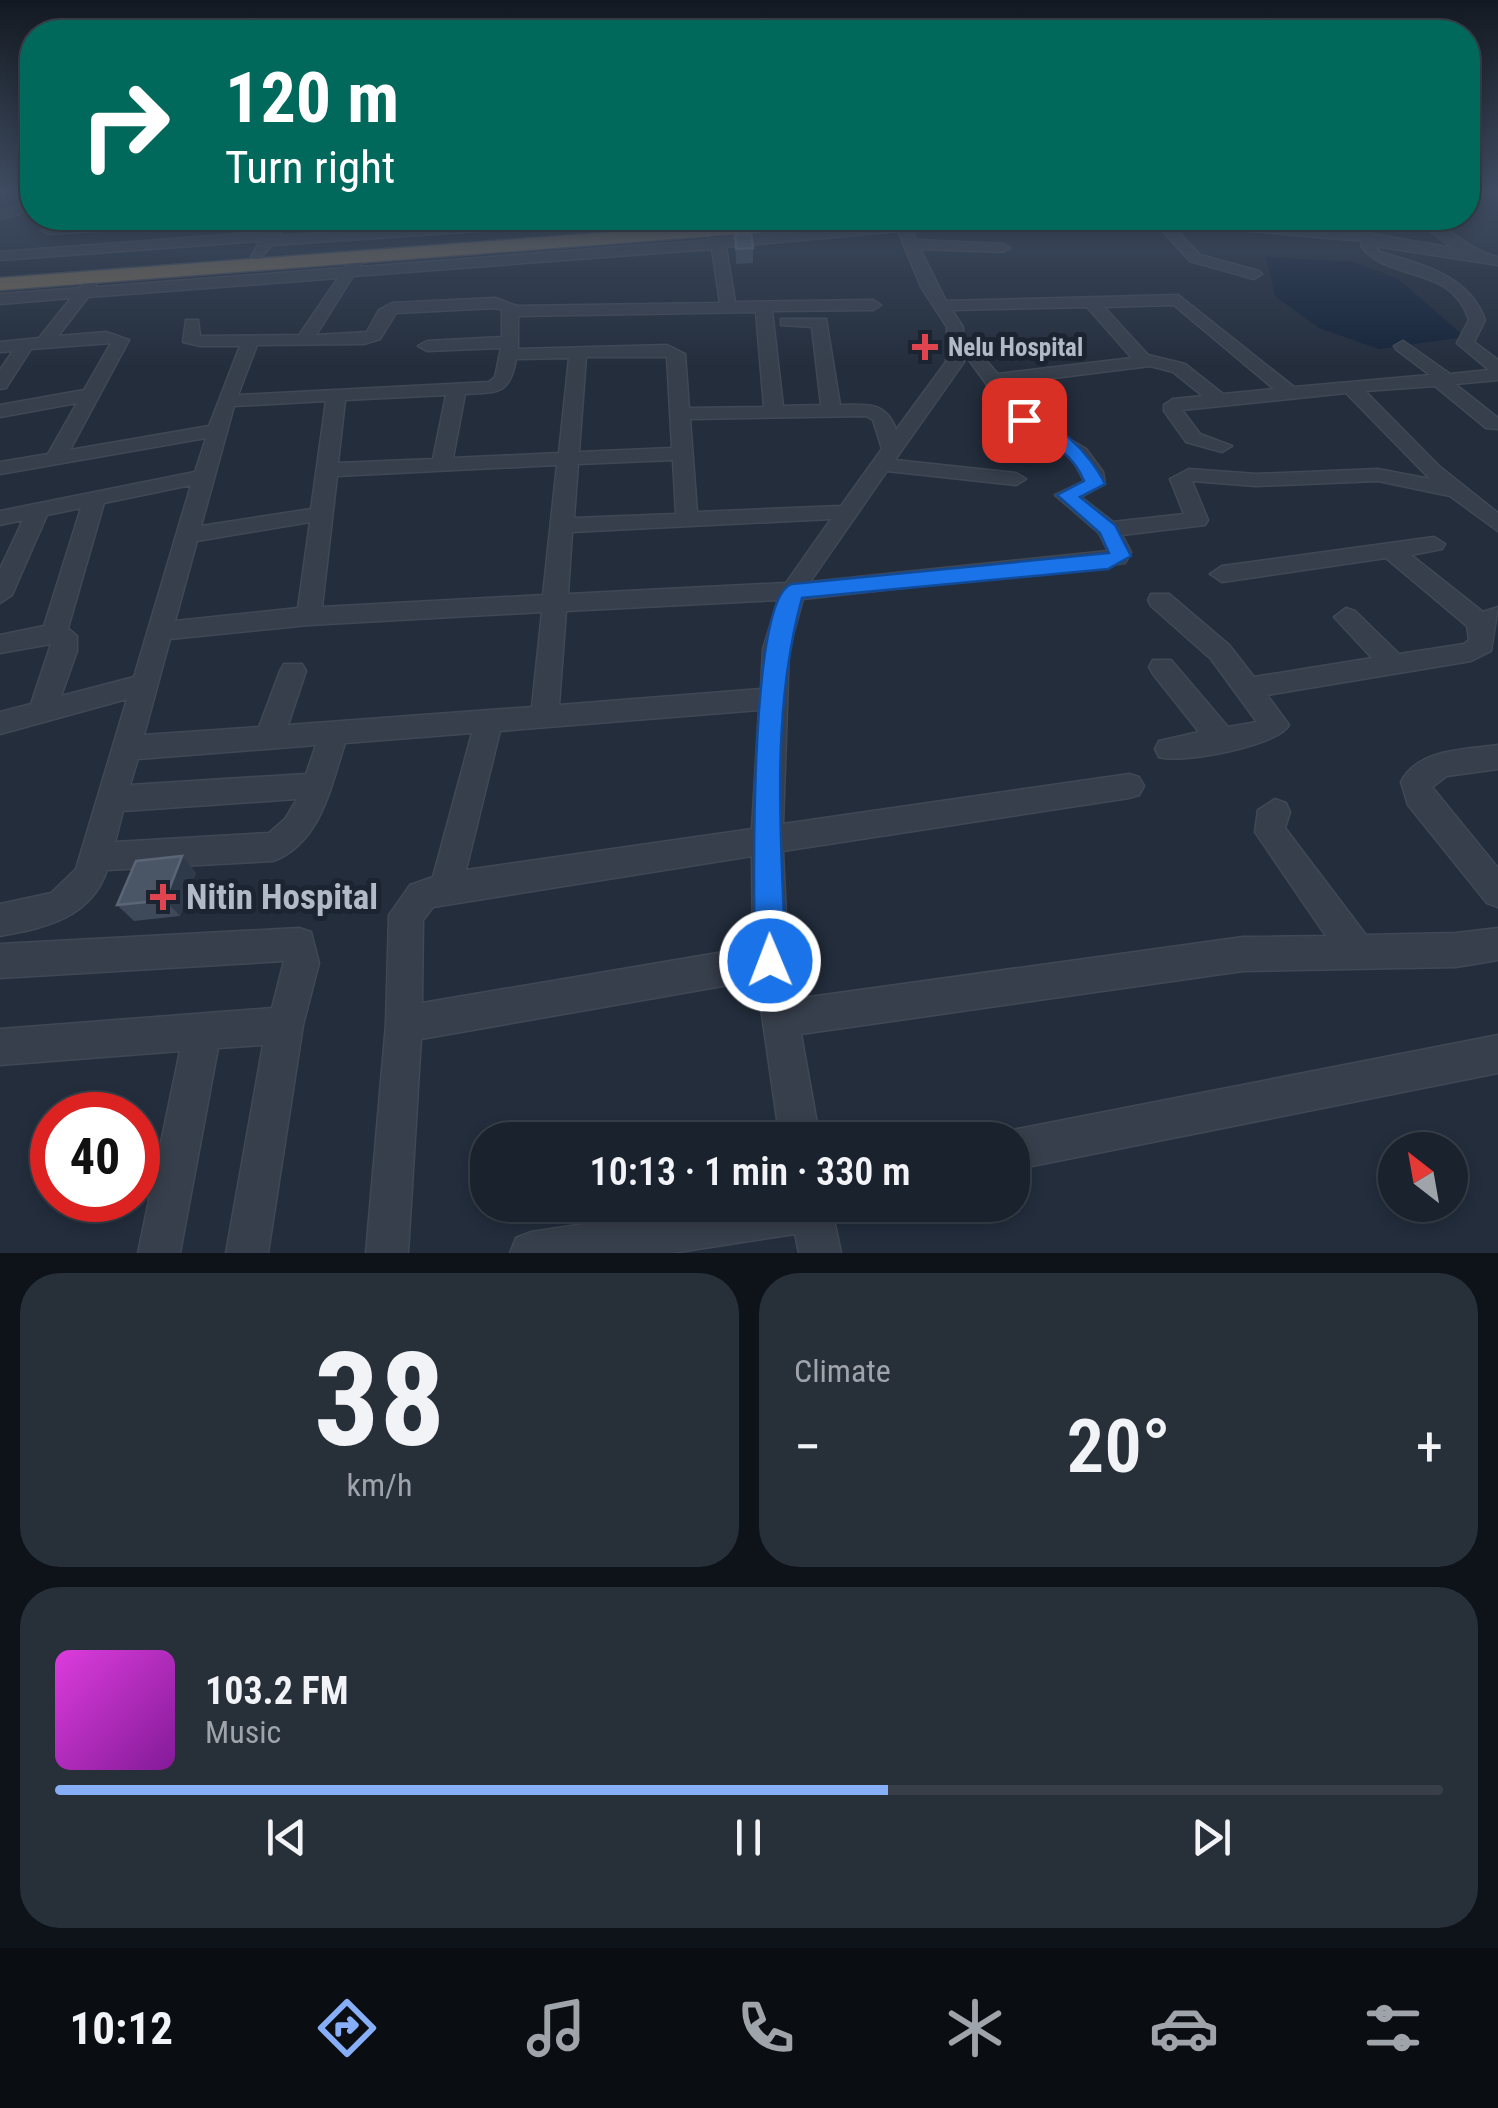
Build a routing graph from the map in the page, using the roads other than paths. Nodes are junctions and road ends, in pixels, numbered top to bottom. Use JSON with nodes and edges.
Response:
{"nodes":[{"id":1,"x":46,"y":252,"type":"edge"},
{"id":2,"x":208,"y":252,"type":"edge"},
{"id":3,"x":509,"y":252,"type":"edge"},
{"id":4,"x":719,"y":252,"type":"edge"},
{"id":5,"x":914,"y":252,"type":"edge"},
{"id":6,"x":1191,"y":252,"type":"edge"},
{"id":7,"x":1374,"y":252,"type":"edge"},
{"id":8,"x":1451,"y":252,"type":"edge"},
{"id":9,"x":1467,"y":252,"type":"edge"},
{"id":10,"x":0,"y":256,"type":"edge"},
{"id":11,"x":1472,"y":256,"type":"junction"},
{"id":12,"x":1498,"y":261,"type":"edge"},
{"id":13,"x":354,"y":264,"type":"junction"},
{"id":14,"x":1254,"y":274,"type":"dead end"},
{"id":15,"x":0,"y":276,"type":"edge"},
{"id":16,"x":0,"y":284,"type":"edge"},
{"id":17,"x":90,"y":285,"type":"junction"},
{"id":18,"x":0,"y":298,"type":"edge"},
{"id":19,"x":1090,"y":301,"type":"junction"},
{"id":20,"x":873,"y":305,"type":"dead end"},
{"id":21,"x":728,"y":306,"type":"junction"},
{"id":22,"x":941,"y":306,"type":"junction"},
{"id":23,"x":510,"y":311,"type":"junction"},
{"id":24,"x":765,"y":314,"type":"junction"},
{"id":25,"x":820,"y":314,"type":"junction"},
{"id":26,"x":192,"y":323,"type":"dead end"},
{"id":27,"x":957,"y":338,"type":"junction"},
{"id":28,"x":304,"y":340,"type":"junction"},
{"id":29,"x":250,"y":341,"type":"junction"},
{"id":30,"x":35,"y":344,"type":"junction"},
{"id":31,"x":0,"y":346,"type":"edge"},
{"id":32,"x":426,"y":346,"type":"dead end"},
{"id":33,"x":1403,"y":346,"type":"dead end"},
{"id":34,"x":510,"y":348,"type":"junction"},
{"id":35,"x":578,"y":352,"type":"junction"},
{"id":36,"x":1146,"y":362,"type":"junction"},
{"id":37,"x":1497,"y":374,"type":"edge"},
{"id":38,"x":996,"y":380,"type":"junction"},
{"id":39,"x":1443,"y":380,"type":"junction"},
{"id":40,"x":0,"y":384,"type":"edge"},
{"id":41,"x":1350,"y":388,"type":"junction"},
{"id":42,"x":456,"y":391,"type":"junction"},
{"id":43,"x":1290,"y":392,"type":"junction"},
{"id":44,"x":94,"y":394,"type":"junction"},
{"id":45,"x":336,"y":397,"type":"junction"},
{"id":46,"x":1217,"y":399,"type":"junction"},
{"id":47,"x":226,"y":401,"type":"junction"},
{"id":48,"x":831,"y":408,"type":"junction"},
{"id":49,"x":774,"y":409,"type":"junction"},
{"id":50,"x":0,"y":411,"type":"edge"},
{"id":51,"x":680,"y":414,"type":"junction"},
{"id":52,"x":1493,"y":424,"type":"dead end"},
{"id":53,"x":218,"y":430,"type":"junction"},
{"id":54,"x":1222,"y":446,"type":"dead end"},
{"id":55,"x":684,"y":453,"type":"junction"},
{"id":56,"x":56,"y":457,"type":"junction"},
{"id":57,"x":568,"y":457,"type":"junction"},
{"id":58,"x":886,"y":457,"type":"junction"},
{"id":59,"x":442,"y":464,"type":"junction"},
{"id":60,"x":0,"y":468,"type":"edge"},
{"id":61,"x":325,"y":470,"type":"junction"},
{"id":62,"x":205,"y":476,"type":"junction"},
{"id":63,"x":1016,"y":479,"type":"dead end"},
{"id":64,"x":1458,"y":491,"type":"junction"},
{"id":65,"x":95,"y":499,"type":"junction"},
{"id":66,"x":38,"y":511,"type":"junction"},
{"id":67,"x":846,"y":512,"type":"junction"},
{"id":68,"x":320,"y":514,"type":"junction"},
{"id":69,"x":1493,"y":516,"type":"edge"},
{"id":70,"x":0,"y":518,"type":"edge"},
{"id":71,"x":687,"y":520,"type":"junction"},
{"id":72,"x":561,"y":526,"type":"junction"},
{"id":73,"x":1108,"y":530,"type":"junction"},
{"id":74,"x":188,"y":536,"type":"junction"},
{"id":75,"x":1434,"y":544,"type":"dead end"},
{"id":76,"x":1390,"y":550,"type":"junction"},
{"id":77,"x":1222,"y":574,"type":"dead end"},
{"id":78,"x":792,"y":591,"type":"junction"},
{"id":79,"x":0,"y":595,"type":"edge"},
{"id":80,"x":1160,"y":600,"type":"dead end"},
{"id":81,"x":556,"y":602,"type":"junction"},
{"id":82,"x":309,"y":616,"type":"junction"},
{"id":83,"x":1346,"y":617,"type":"dead end"},
{"id":84,"x":1489,"y":618,"type":"edge"},
{"id":85,"x":162,"y":631,"type":"junction"},
{"id":86,"x":54,"y":633,"type":"junction"},
{"id":87,"x":0,"y":644,"type":"edge"},
{"id":88,"x":1393,"y":664,"type":"junction"},
{"id":89,"x":1162,"y":667,"type":"dead end"},
{"id":90,"x":293,"y":671,"type":"dead end"},
{"id":91,"x":147,"y":683,"type":"junction"},
{"id":92,"x":1248,"y":688,"type":"junction"},
{"id":93,"x":772,"y":699,"type":"junction"},
{"id":94,"x":42,"y":711,"type":"junction"},
{"id":95,"x":544,"y":719,"type":"junction"},
{"id":96,"x":0,"y":723,"type":"edge"},
{"id":97,"x":488,"y":723,"type":"junction"},
{"id":98,"x":334,"y":734,"type":"junction"},
{"id":99,"x":268,"y":738,"type":"junction"},
{"id":100,"x":1223,"y":741,"type":"junction"},
{"id":101,"x":129,"y":748,"type":"junction"},
{"id":102,"x":1169,"y":750,"type":"dead end"},
{"id":103,"x":1498,"y":757,"type":"edge"},
{"id":104,"x":314,"y":786,"type":"junction"},
{"id":105,"x":1129,"y":786,"type":"dead end"},
{"id":106,"x":114,"y":800,"type":"junction"},
{"id":107,"x":1275,"y":812,"type":"dead end"},
{"id":108,"x":767,"y":841,"type":"junction"},
{"id":109,"x":96,"y":857,"type":"junction"},
{"id":110,"x":446,"y":888,"type":"junction"},
{"id":111,"x":1498,"y":892,"type":"edge"},
{"id":112,"x":0,"y":920,"type":"edge"},
{"id":113,"x":1498,"y":944,"type":"edge"},
{"id":114,"x":1358,"y":952,"type":"junction"},
{"id":115,"x":0,"y":961,"type":"edge"},
{"id":116,"x":770,"y":961,"type":"junction"},
{"id":117,"x":782,"y":1020,"type":"junction"},
{"id":118,"x":404,"y":1024,"type":"junction"},
{"id":119,"x":285,"y":1025,"type":"junction"},
{"id":120,"x":202,"y":1030,"type":"junction"},
{"id":121,"x":0,"y":1047,"type":"edge"},
{"id":122,"x":1498,"y":1054,"type":"edge"},
{"id":123,"x":797,"y":1122,"type":"edge"},
{"id":124,"x":1030,"y":1146,"type":"edge"},
{"id":125,"x":724,"y":1222,"type":"edge"},
{"id":126,"x":814,"y":1222,"type":"edge"},
{"id":127,"x":159,"y":1253,"type":"edge"},
{"id":128,"x":247,"y":1253,"type":"edge"},
{"id":129,"x":387,"y":1253,"type":"edge"},
{"id":130,"x":531,"y":1253,"type":"edge"},
{"id":131,"x":820,"y":1253,"type":"edge"}],
"edges":[{"from":1,"to":10,"type":"street"},
{"from":2,"to":15,"type":"highway"},
{"from":3,"to":13,"type":"highway"},
{"from":4,"to":21,"type":"street"},
{"from":5,"to":22,"type":"street"},
{"from":6,"to":14,"type":"street"},
{"from":7,"to":37,"type":"street"},
{"from":8,"to":11,"type":"street"},
{"from":9,"to":11,"type":"street"},
{"from":11,"to":12,"type":"street"},
{"from":13,"to":17,"type":"highway"},
{"from":13,"to":28,"type":"street"},
{"from":16,"to":17,"type":"highway"},
{"from":17,"to":18,"type":"street"},
{"from":17,"to":30,"type":"street"},
{"from":19,"to":22,"type":"street"},
{"from":19,"to":36,"type":"street"},
{"from":19,"to":43,"type":"street"},
{"from":20,"to":25,"type":"street"},
{"from":21,"to":23,"type":"street"},
{"from":21,"to":24,"type":"street"},
{"from":22,"to":27,"type":"street"},
{"from":23,"to":28,"type":"street"},
{"from":23,"to":34,"type":"street"},
{"from":24,"to":25,"type":"street"},
{"from":24,"to":49,"type":"street"},
{"from":25,"to":48,"type":"street"},
{"from":26,"to":29,"type":"street"},
{"from":27,"to":38,"type":"street"},
{"from":27,"to":58,"type":"street"},
{"from":28,"to":29,"type":"street"},
{"from":29,"to":47,"type":"street"},
{"from":30,"to":31,"type":"street"},
{"from":30,"to":40,"type":"street"},
{"from":30,"to":44,"type":"street"},
{"from":32,"to":34,"type":"street"},
{"from":33,"to":39,"type":"street"},
{"from":34,"to":35,"type":"street"},
{"from":34,"to":42,"type":"street"},
{"from":35,"to":51,"type":"street"},
{"from":35,"to":57,"type":"street"},
{"from":36,"to":38,"type":"street"},
{"from":36,"to":46,"type":"street"},
{"from":37,"to":39,"type":"street"},
{"from":38,"to":73,"type":"street"},
{"from":39,"to":41,"type":"street"},
{"from":39,"to":52,"type":"street"},
{"from":41,"to":43,"type":"street"},
{"from":41,"to":64,"type":"street"},
{"from":42,"to":45,"type":"street"},
{"from":42,"to":59,"type":"street"},
{"from":43,"to":46,"type":"street"},
{"from":44,"to":50,"type":"street"},
{"from":44,"to":56,"type":"street"},
{"from":45,"to":47,"type":"street"},
{"from":45,"to":61,"type":"street"},
{"from":46,"to":54,"type":"street"},
{"from":47,"to":53,"type":"street"},
{"from":48,"to":49,"type":"street"},
{"from":48,"to":58,"type":"street"},
{"from":49,"to":51,"type":"street"},
{"from":51,"to":55,"type":"street"},
{"from":53,"to":56,"type":"street"},
{"from":53,"to":62,"type":"street"},
{"from":55,"to":57,"type":"street"},
{"from":55,"to":71,"type":"street"},
{"from":56,"to":60,"type":"street"},
{"from":57,"to":59,"type":"street"},
{"from":57,"to":72,"type":"street"},
{"from":58,"to":63,"type":"street"},
{"from":58,"to":67,"type":"street"},
{"from":59,"to":61,"type":"street"},
{"from":61,"to":68,"type":"street"},
{"from":62,"to":65,"type":"street"},
{"from":62,"to":74,"type":"street"},
{"from":64,"to":69,"type":"street"},
{"from":64,"to":73,"type":"street"},
{"from":65,"to":66,"type":"street"},
{"from":65,"to":86,"type":"street"},
{"from":66,"to":70,"type":"street"},
{"from":66,"to":79,"type":"street"},
{"from":67,"to":71,"type":"street"},
{"from":67,"to":78,"type":"street"},
{"from":68,"to":74,"type":"street"},
{"from":68,"to":82,"type":"street"},
{"from":71,"to":72,"type":"street"},
{"from":72,"to":81,"type":"street"},
{"from":73,"to":78,"type":"street"},
{"from":74,"to":85,"type":"street"},
{"from":75,"to":76,"type":"street"},
{"from":76,"to":77,"type":"street"},
{"from":76,"to":84,"type":"street"},
{"from":78,"to":81,"type":"street"},
{"from":78,"to":93,"type":"street"},
{"from":80,"to":92,"type":"street"},
{"from":81,"to":82,"type":"street"},
{"from":81,"to":95,"type":"street"},
{"from":82,"to":85,"type":"street"},
{"from":83,"to":88,"type":"street"},
{"from":84,"to":88,"type":"street"},
{"from":85,"to":91,"type":"street"},
{"from":86,"to":87,"type":"street"},
{"from":86,"to":94,"type":"street"},
{"from":88,"to":92,"type":"street"},
{"from":89,"to":100,"type":"street"},
{"from":90,"to":99,"type":"street"},
{"from":91,"to":94,"type":"street"},
{"from":91,"to":101,"type":"street"},
{"from":92,"to":100,"type":"street"},
{"from":93,"to":95,"type":"street"},
{"from":93,"to":108,"type":"street"},
{"from":94,"to":96,"type":"street"},
{"from":95,"to":97,"type":"street"},
{"from":97,"to":98,"type":"street"},
{"from":97,"to":110,"type":"street"},
{"from":98,"to":99,"type":"street"},
{"from":98,"to":104,"type":"street"},
{"from":99,"to":101,"type":"street"},
{"from":100,"to":102,"type":"street"},
{"from":101,"to":106,"type":"street"},
{"from":103,"to":111,"type":"street"},
{"from":104,"to":106,"type":"street"},
{"from":104,"to":109,"type":"street"},
{"from":105,"to":108,"type":"street"},
{"from":106,"to":109,"type":"street"},
{"from":107,"to":114,"type":"street"},
{"from":108,"to":110,"type":"street"},
{"from":108,"to":116,"type":"street"},
{"from":109,"to":112,"type":"street"},
{"from":110,"to":118,"type":"street"},
{"from":113,"to":114,"type":"street"},
{"from":114,"to":117,"type":"street"},
{"from":115,"to":119,"type":"street"},
{"from":116,"to":117,"type":"street"},
{"from":116,"to":118,"type":"street"},
{"from":117,"to":123,"type":"street"},
{"from":118,"to":129,"type":"street"},
{"from":119,"to":120,"type":"street"},
{"from":119,"to":128,"type":"street"},
{"from":120,"to":121,"type":"street"},
{"from":120,"to":127,"type":"street"},
{"from":122,"to":124,"type":"street"},
{"from":125,"to":130,"type":"street"},
{"from":126,"to":131,"type":"street"}]}
